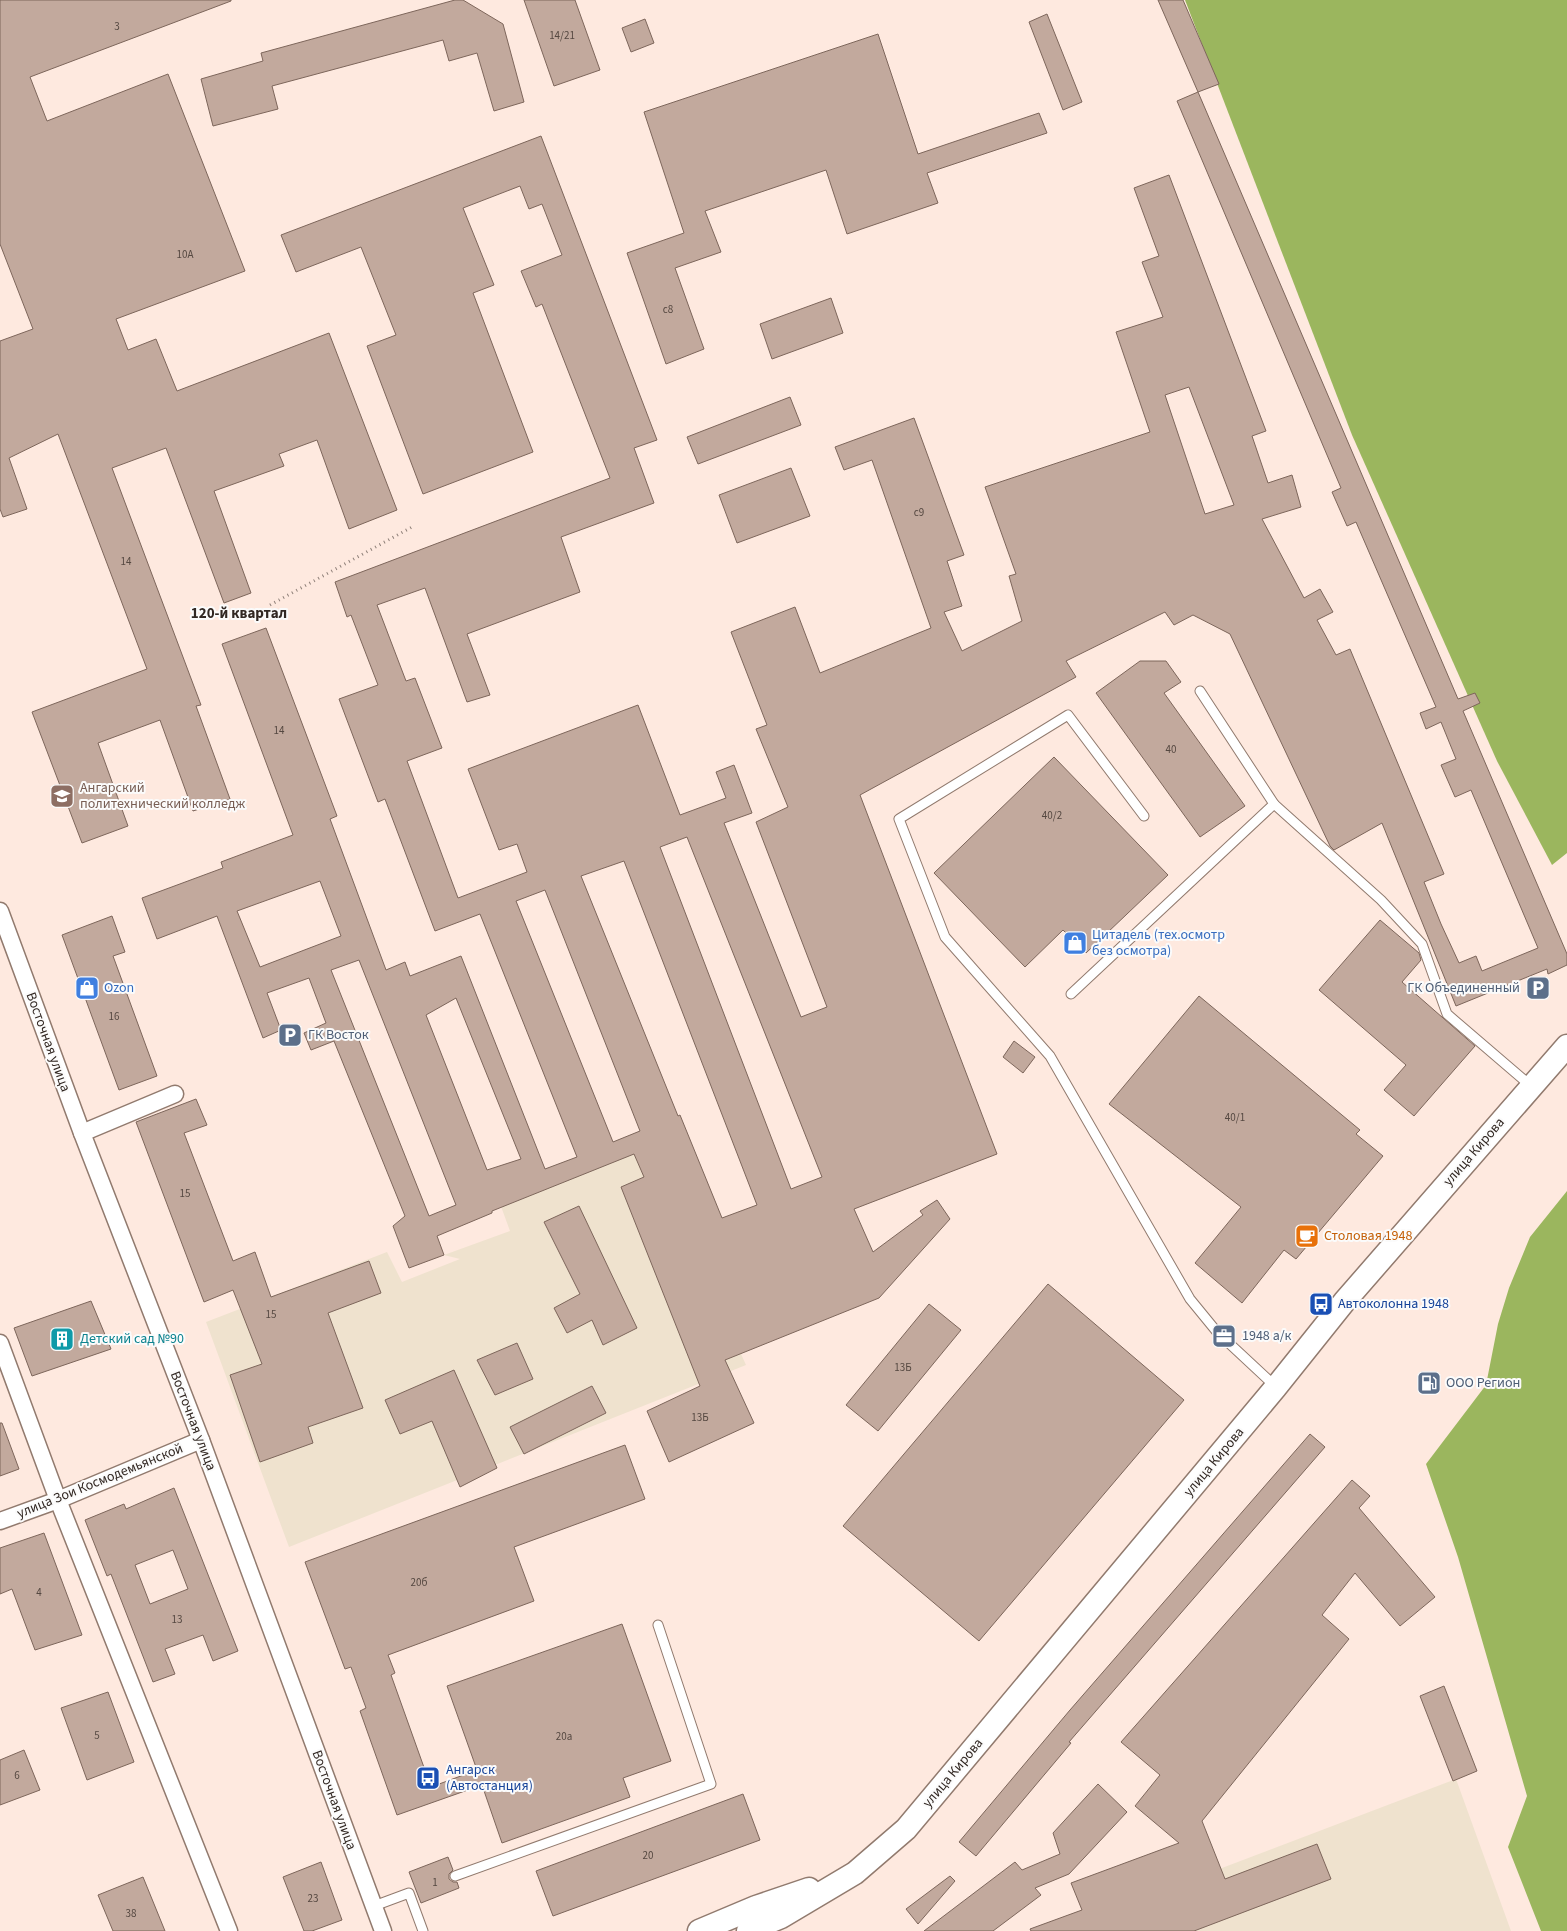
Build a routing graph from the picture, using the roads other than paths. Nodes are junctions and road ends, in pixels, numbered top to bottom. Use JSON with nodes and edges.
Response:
{"nodes":[{"id":1,"x":1200,"y":691,"type":"dead end"},
{"id":2,"x":1274,"y":804,"type":"junction"},
{"id":3,"x":1144,"y":816,"type":"dead end"},
{"id":4,"x":0,"y":911,"type":"edge"},
{"id":5,"x":1071,"y":994,"type":"dead end"},
{"id":6,"x":1567,"y":1046,"type":"edge"},
{"id":7,"x":1531,"y":1086,"type":"junction"},
{"id":8,"x":175,"y":1094,"type":"dead end"},
{"id":9,"x":82,"y":1133,"type":"junction"},
{"id":10,"x":0,"y":1343,"type":"edge"},
{"id":11,"x":1276,"y":1387,"type":"junction"},
{"id":12,"x":201,"y":1440,"type":"junction"},
{"id":13,"x":58,"y":1500,"type":"junction"},
{"id":14,"x":0,"y":1521,"type":"edge"},
{"id":15,"x":658,"y":1625,"type":"dead end"},
{"id":16,"x":855,"y":1873,"type":"junction"},
{"id":17,"x":455,"y":1876,"type":"dead end"},
{"id":18,"x":374,"y":1906,"type":"junction"},
{"id":19,"x":781,"y":1917,"type":"junction"},
{"id":20,"x":228,"y":1931,"type":"edge"},
{"id":21,"x":383,"y":1931,"type":"edge"},
{"id":22,"x":423,"y":1931,"type":"edge"},
{"id":23,"x":699,"y":1931,"type":"edge"},
{"id":24,"x":748,"y":1931,"type":"edge"},
{"id":25,"x":760,"y":1931,"type":"edge"}],
"edges":[{"from":1,"to":2,"type":"lane"},
{"from":2,"to":5,"type":"lane"},
{"from":2,"to":7,"type":"lane"},
{"from":3,"to":11,"type":"lane"},
{"from":4,"to":9,"type":"street","name":"Восточная улица"},
{"from":6,"to":7,"type":"street","name":"улица Кирова"},
{"from":7,"to":11,"type":"street","name":"улица Кирова"},
{"from":8,"to":9,"type":"street"},
{"from":9,"to":12,"type":"street","name":"Восточная улица"},
{"from":10,"to":13,"type":"street"},
{"from":11,"to":16,"type":"street","name":"улица Кирова"},
{"from":12,"to":13,"type":"street","name":"улица Зои Космодемьянской"},
{"from":12,"to":18,"type":"street","name":"Восточная улица"},
{"from":13,"to":14,"type":"street","name":"улица Зои Космодемьянской"},
{"from":13,"to":20,"type":"street"},
{"from":15,"to":17,"type":"lane"},
{"from":16,"to":19,"type":"street","name":"улица Кирова"},
{"from":16,"to":23,"type":"street","name":"улица Кирова"},
{"from":18,"to":21,"type":"street","name":"Восточная улица"},
{"from":18,"to":22,"type":"lane"},
{"from":19,"to":24,"type":"street","name":"улица Кирова"},
{"from":19,"to":25,"type":"street"}]}
